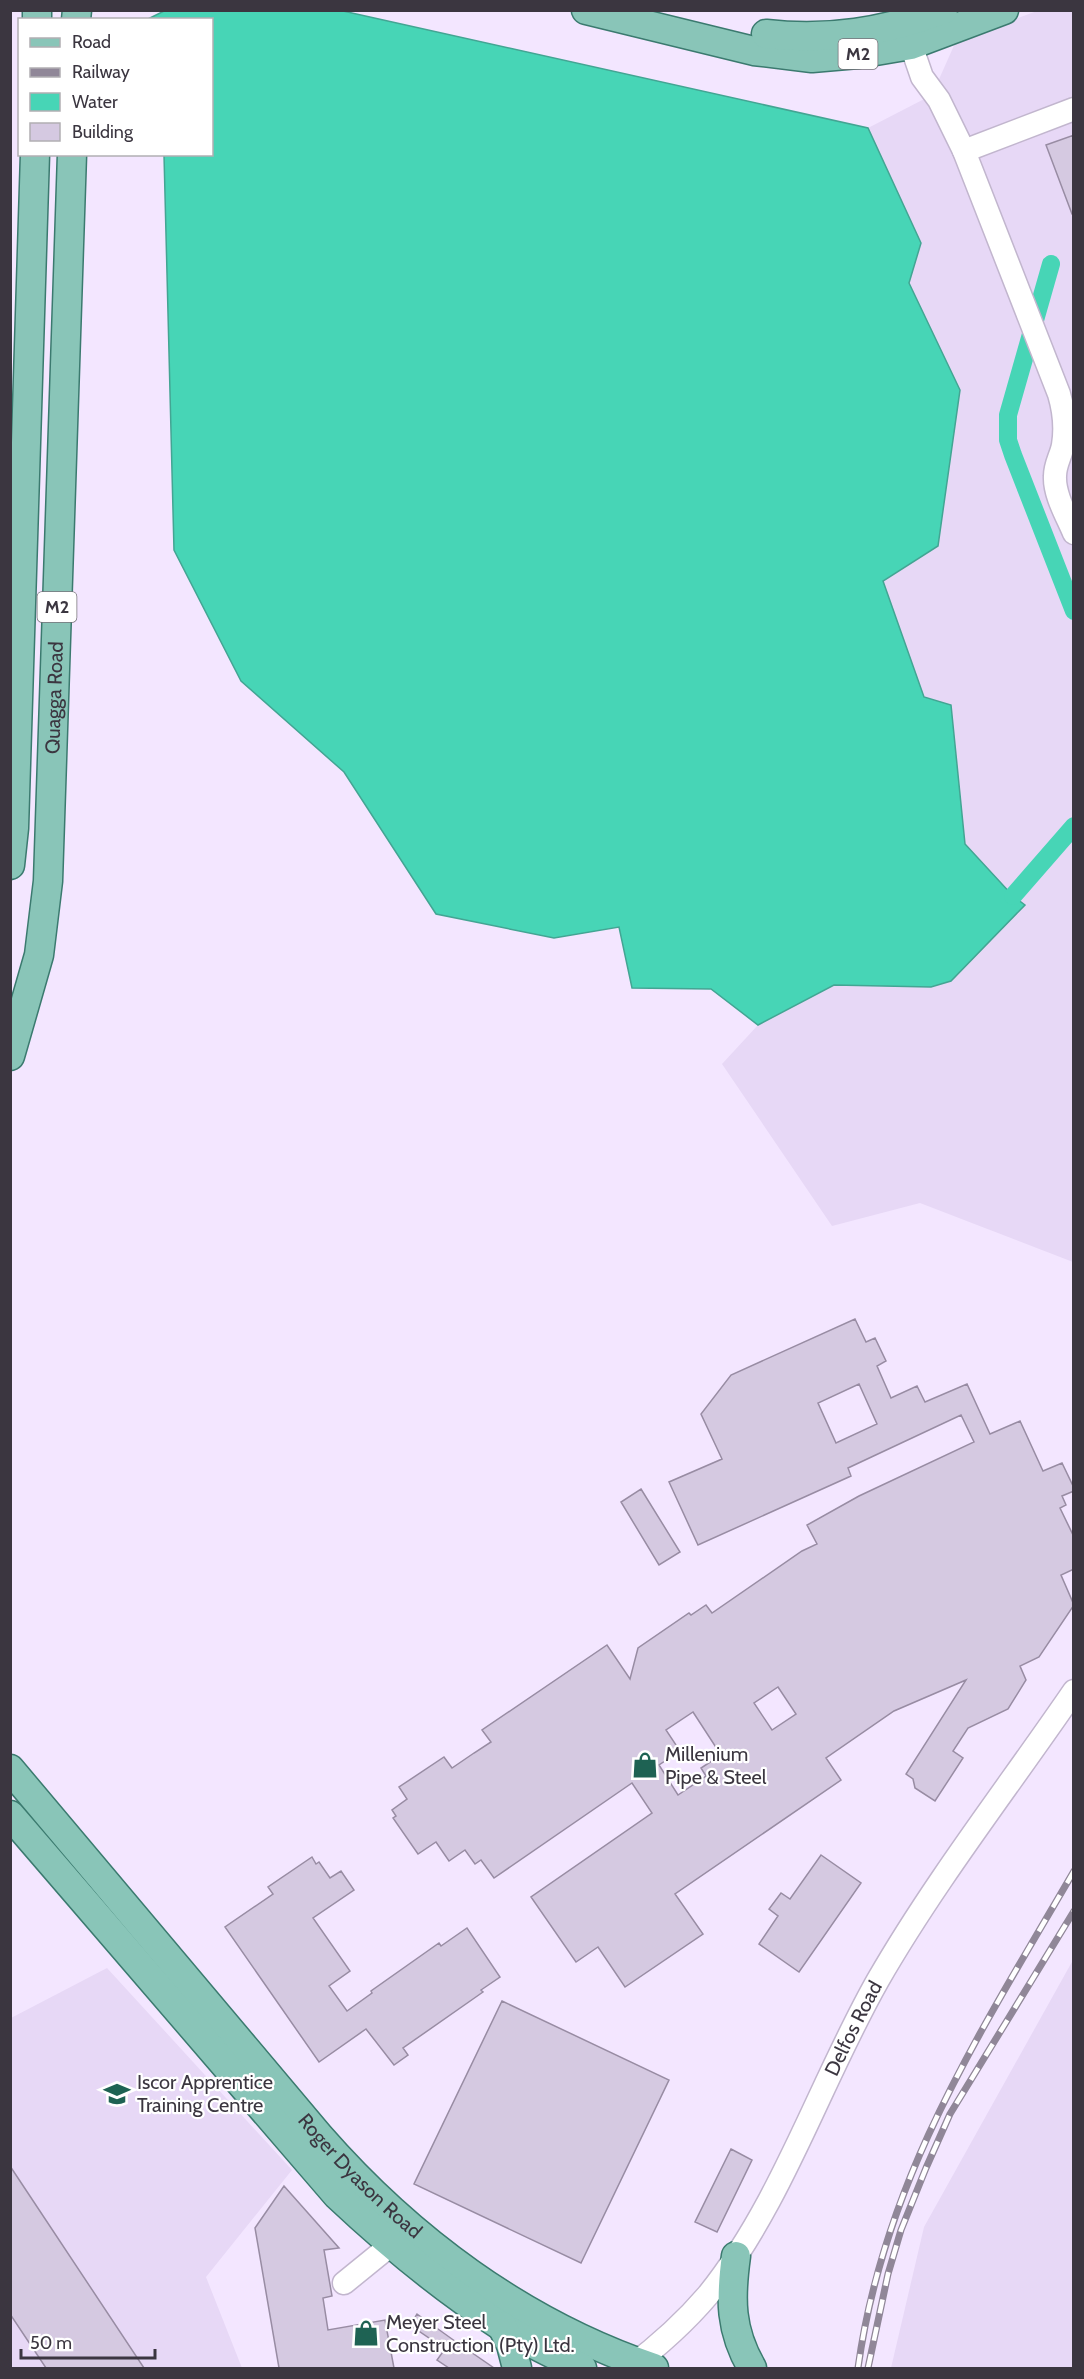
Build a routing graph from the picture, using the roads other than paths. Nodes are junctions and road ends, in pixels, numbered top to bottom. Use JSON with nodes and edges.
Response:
{"nodes":[{"id":1,"x":586,"y":10,"type":"edge"},
{"id":2,"x":659,"y":10,"type":"edge"},
{"id":3,"x":943,"y":10,"type":"edge"},
{"id":4,"x":1004,"y":10,"type":"edge"},
{"id":5,"x":911,"y":45,"type":"junction"},
{"id":6,"x":1074,"y":109,"type":"edge"},
{"id":7,"x":964,"y":151,"type":"junction"},
{"id":8,"x":35,"y":156,"type":"edge"},
{"id":9,"x":72,"y":156,"type":"edge"},
{"id":10,"x":1068,"y":446,"type":"edge"},
{"id":11,"x":1074,"y":533,"type":"edge"},
{"id":12,"x":10,"y":865,"type":"edge"},
{"id":13,"x":10,"y":1056,"type":"edge"},
{"id":14,"x":1074,"y":1691,"type":"edge"},
{"id":15,"x":10,"y":1769,"type":"edge"},
{"id":16,"x":10,"y":1815,"type":"edge"},
{"id":17,"x":392,"y":2244,"type":"junction"},
{"id":18,"x":736,"y":2256,"type":"junction"},
{"id":19,"x":344,"y":2283,"type":"dead end"},
{"id":20,"x":501,"y":2326,"type":"junction"},
{"id":21,"x":640,"y":2366,"type":"edge"},
{"id":22,"x":517,"y":2368,"type":"edge"},
{"id":23,"x":582,"y":2368,"type":"edge"},
{"id":24,"x":752,"y":2368,"type":"edge"}],
"edges":[{"from":1,"to":5,"type":"main road","number":"M2"},
{"from":2,"to":3,"type":"main road","number":"M2"},
{"from":4,"to":5,"type":"main road","number":"M2"},
{"from":5,"to":7,"type":"street"},
{"from":6,"to":7,"type":"street"},
{"from":7,"to":10,"type":"street"},
{"from":8,"to":12,"type":"main road","name":"Quagga Road","number":"M2"},
{"from":9,"to":13,"type":"main road","name":"Quagga Road","number":"M2"},
{"from":10,"to":11,"type":"street"},
{"from":14,"to":18,"type":"street","name":"Delfos Road"},
{"from":15,"to":21,"type":"main road","name":"Roger Dyason Road"},
{"from":16,"to":17,"type":"main road","name":"Roger Dyason Road"},
{"from":17,"to":19,"type":"street"},
{"from":17,"to":20,"type":"main road","name":"Roger Dyason Road"},
{"from":18,"to":21,"type":"street","name":"Delfos Road"},
{"from":18,"to":24,"type":"main road"},
{"from":20,"to":22,"type":"main road"},
{"from":20,"to":23,"type":"main road","name":"Roger Dyason Road"}]}
